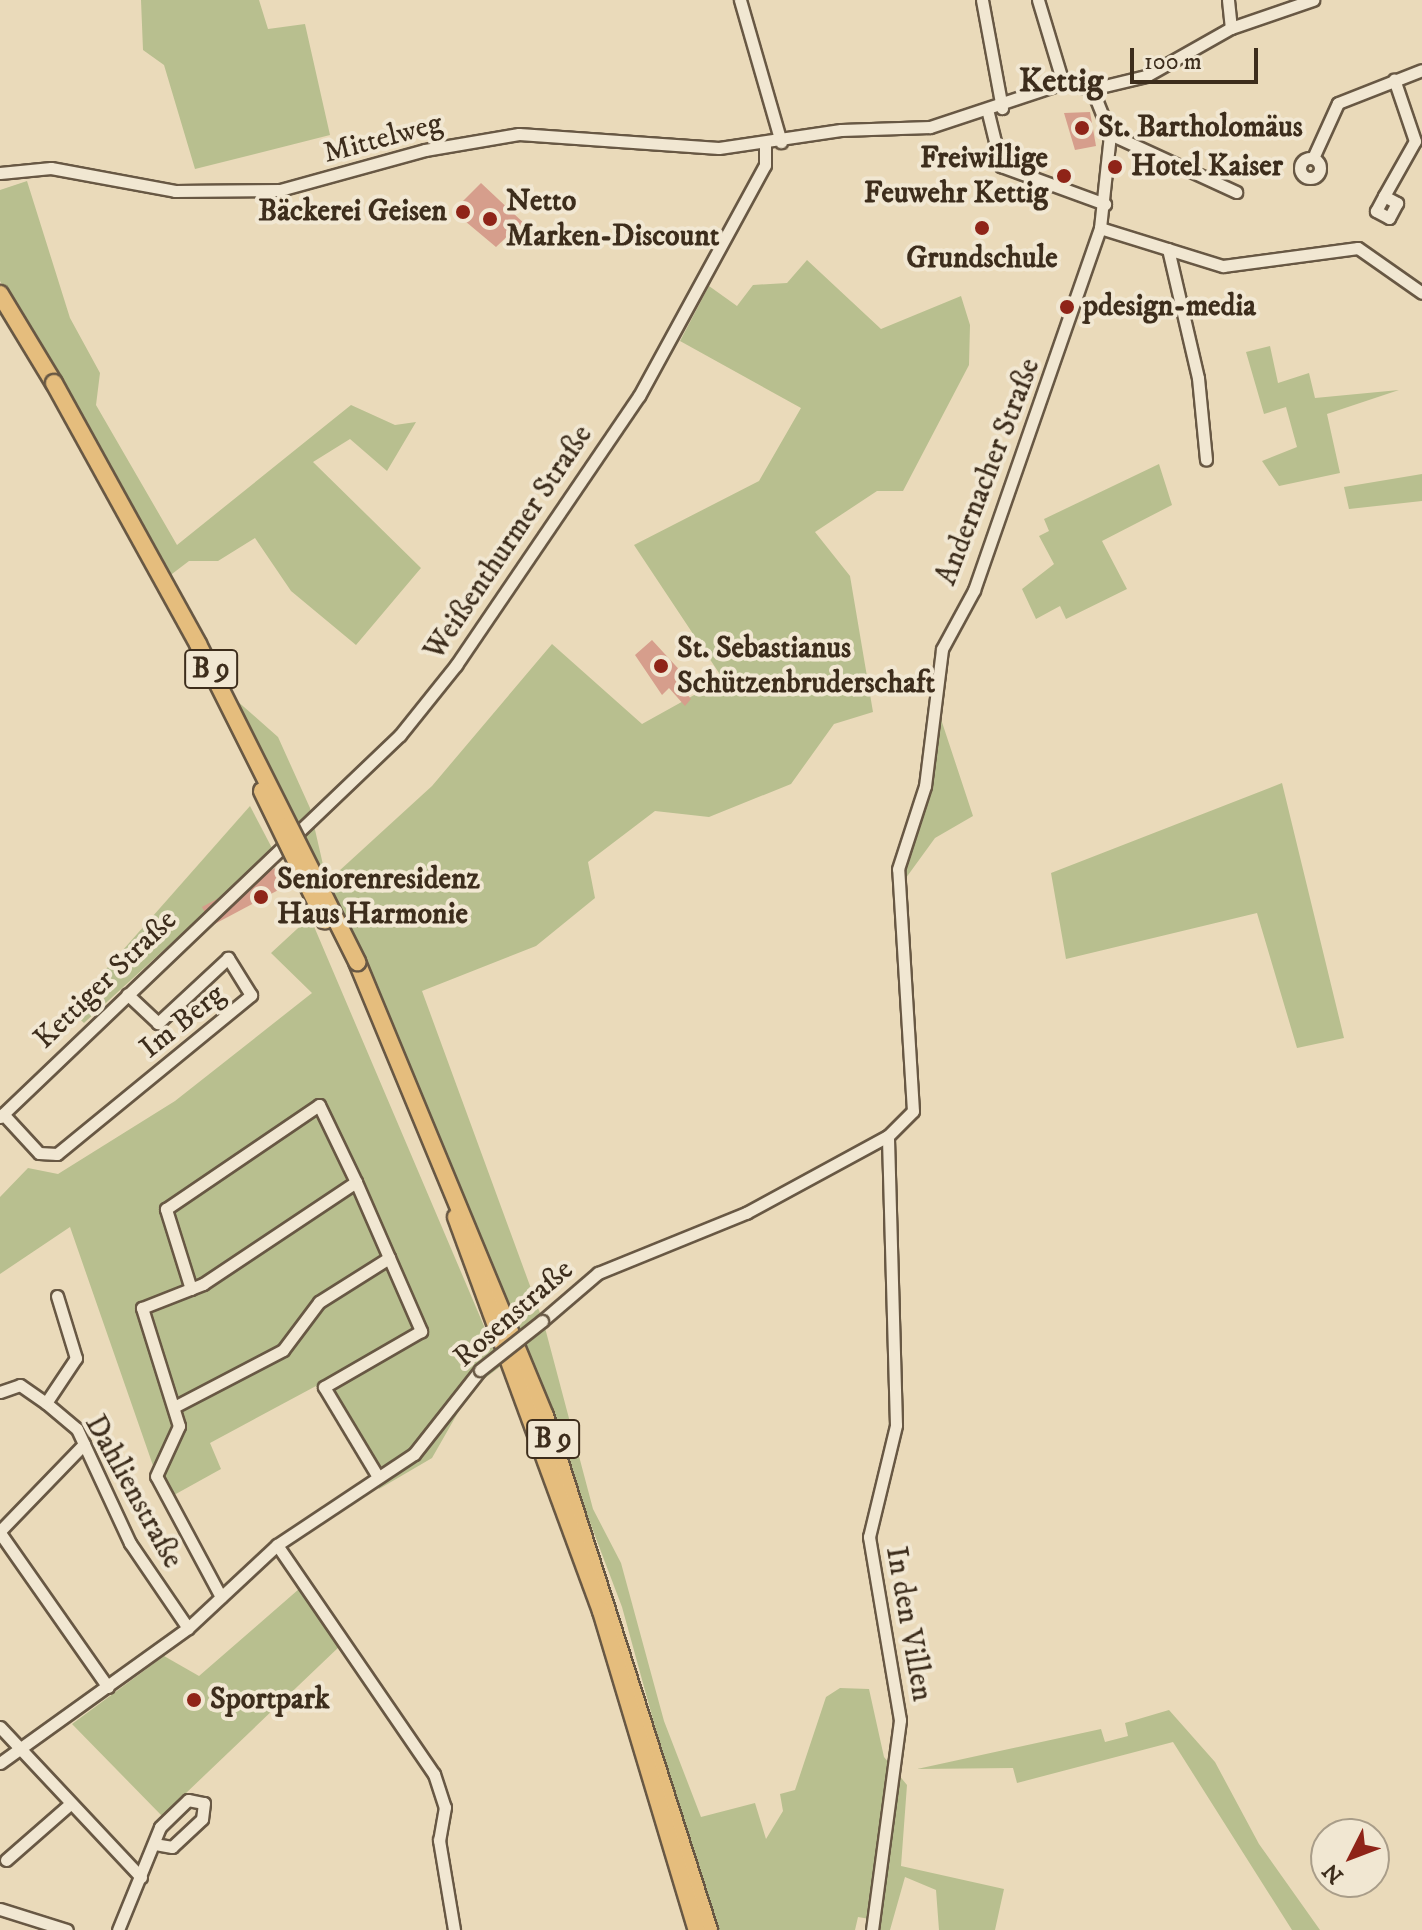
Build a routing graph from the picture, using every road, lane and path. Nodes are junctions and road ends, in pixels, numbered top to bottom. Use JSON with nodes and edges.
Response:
{"nodes":[{"id":1,"x":740,"y":0,"type":"edge"},
{"id":2,"x":982,"y":0,"type":"edge"},
{"id":3,"x":1038,"y":0,"type":"edge"},
{"id":4,"x":1228,"y":0,"type":"edge"},
{"id":5,"x":1313,"y":0,"type":"edge"},
{"id":6,"x":1231,"y":28,"type":"junction"},
{"id":7,"x":1422,"y":70,"type":"edge"},
{"id":8,"x":1394,"y":79,"type":"junction"},
{"id":9,"x":1063,"y":83,"type":"junction"},
{"id":10,"x":1092,"y":89,"type":"junction"},
{"id":11,"x":1002,"y":108,"type":"junction"},
{"id":12,"x":988,"y":113,"type":"junction"},
{"id":13,"x":1110,"y":134,"type":"junction"},
{"id":14,"x":781,"y":142,"type":"junction"},
{"id":15,"x":765,"y":145,"type":"junction"},
{"id":16,"x":1313,"y":158,"type":"dead end"},
{"id":17,"x":0,"y":173,"type":"edge"},
{"id":18,"x":1236,"y":192,"type":"dead end"},
{"id":19,"x":1384,"y":196,"type":"dead end"},
{"id":20,"x":1105,"y":204,"type":"junction"},
{"id":21,"x":1100,"y":228,"type":"junction"},
{"id":22,"x":1168,"y":249,"type":"junction"},
{"id":23,"x":1422,"y":293,"type":"edge"},
{"id":24,"x":0,"y":294,"type":"edge"},
{"id":25,"x":0,"y":314,"type":"edge"},
{"id":26,"x":50,"y":385,"type":"junction"},
{"id":27,"x":1206,"y":460,"type":"dead end"},
{"id":28,"x":211,"y":912,"type":"joint"},
{"id":29,"x":352,"y":964,"type":"junction"},
{"id":30,"x":127,"y":994,"type":"junction"},
{"id":31,"x":913,"y":1111,"type":"joint"},
{"id":32,"x":2,"y":1115,"type":"edge"},
{"id":33,"x":888,"y":1136,"type":"junction"},
{"id":34,"x":356,"y":1182,"type":"junction"},
{"id":35,"x":389,"y":1258,"type":"junction"},
{"id":36,"x":191,"y":1289,"type":"junction"},
{"id":37,"x":57,"y":1296,"type":"dead end"},
{"id":38,"x":1,"y":1389,"type":"edge"},
{"id":39,"x":46,"y":1403,"type":"junction"},
{"id":40,"x":174,"y":1407,"type":"junction"},
{"id":41,"x":84,"y":1444,"type":"junction"},
{"id":42,"x":378,"y":1477,"type":"junction"},
{"id":43,"x":0,"y":1532,"type":"edge"},
{"id":44,"x":277,"y":1545,"type":"junction"},
{"id":45,"x":4,"y":1549,"type":"edge"},
{"id":46,"x":221,"y":1597,"type":"junction"},
{"id":47,"x":188,"y":1628,"type":"junction"},
{"id":48,"x":108,"y":1687,"type":"junction"},
{"id":49,"x":0,"y":1727,"type":"edge"},
{"id":50,"x":19,"y":1752,"type":"junction"},
{"id":51,"x":0,"y":1763,"type":"edge"},
{"id":52,"x":71,"y":1803,"type":"junction"},
{"id":53,"x":155,"y":1844,"type":"junction"},
{"id":54,"x":6,"y":1860,"type":"dead end"},
{"id":55,"x":141,"y":1877,"type":"junction"},
{"id":56,"x":0,"y":1909,"type":"edge"},
{"id":57,"x":67,"y":1930,"type":"edge"},
{"id":58,"x":118,"y":1930,"type":"edge"},
{"id":59,"x":454,"y":1930,"type":"edge"},
{"id":60,"x":697,"y":1930,"type":"edge"},
{"id":61,"x":709,"y":1930,"type":"edge"},
{"id":62,"x":872,"y":1930,"type":"edge"}],
"edges":[{"from":1,"to":14,"type":"street"},
{"from":2,"to":11,"type":"street"},
{"from":3,"to":9,"type":"street"},
{"from":4,"to":6,"type":"street"},
{"from":5,"to":6,"type":"street"},
{"from":6,"to":10,"type":"street"},
{"from":7,"to":8,"type":"street"},
{"from":8,"to":16,"type":"street"},
{"from":8,"to":19,"type":"street"},
{"from":9,"to":10,"type":"street"},
{"from":9,"to":11,"type":"street"},
{"from":10,"to":13,"type":"street","name":"Andernacher Straße"},
{"from":11,"to":12,"type":"street"},
{"from":12,"to":14,"type":"street"},
{"from":12,"to":20,"type":"street"},
{"from":13,"to":18,"type":"street"},
{"from":13,"to":20,"type":"street","name":"Andernacher Straße"},
{"from":14,"to":15,"type":"street","name":"Mittelweg"},
{"from":15,"to":17,"type":"street","name":"Mittelweg"},
{"from":15,"to":28,"type":"street","name":"Weißenthurmer Straße"},
{"from":20,"to":21,"type":"street","name":"Andernacher Straße"},
{"from":21,"to":22,"type":"street"},
{"from":21,"to":31,"type":"street","name":"Andernacher Straße"},
{"from":22,"to":23,"type":"street"},
{"from":22,"to":27,"type":"street"},
{"from":24,"to":26,"type":"highway","number":"B 9"},
{"from":25,"to":26,"type":"highway","number":"B 9"},
{"from":26,"to":29,"type":"highway","number":"B 9","bridge":true},
{"from":28,"to":30,"type":"street","name":"Kettiger Straße"},
{"from":29,"to":60,"type":"highway","number":"B 9"},
{"from":29,"to":61,"type":"highway","number":"B 9"},
{"from":30,"to":32,"type":"street","name":"Kettiger Straße"},
{"from":30,"to":32,"type":"street","name":"Im Berg"},
{"from":31,"to":33,"type":"street","name":"Rosenstraße"},
{"from":33,"to":42,"type":"street","name":"Rosenstraße","bridge":true},
{"from":33,"to":62,"type":"street","name":"In den Villen"},
{"from":34,"to":35,"type":"street"},
{"from":34,"to":36,"type":"street"},
{"from":34,"to":36,"type":"street"},
{"from":35,"to":40,"type":"street"},
{"from":35,"to":42,"type":"street"},
{"from":36,"to":40,"type":"street"},
{"from":37,"to":39,"type":"street","name":"Dahlienstraße"},
{"from":38,"to":39,"type":"street"},
{"from":39,"to":41,"type":"street","name":"Dahlienstraße"},
{"from":40,"to":46,"type":"street"},
{"from":41,"to":43,"type":"street"},
{"from":41,"to":47,"type":"street","name":"Dahlienstraße"},
{"from":42,"to":44,"type":"street","name":"Rosenstraße"},
{"from":43,"to":45,"type":"street"},
{"from":44,"to":46,"type":"street","name":"Rosenstraße"},
{"from":44,"to":59,"type":"street"},
{"from":45,"to":48,"type":"street"},
{"from":46,"to":47,"type":"street","name":"Rosenstraße"},
{"from":47,"to":48,"type":"street","name":"Rosenstraße"},
{"from":48,"to":50,"type":"street","name":"Rosenstraße"},
{"from":49,"to":50,"type":"street"},
{"from":50,"to":51,"type":"street","name":"Rosenstraße"},
{"from":50,"to":52,"type":"street"},
{"from":52,"to":54,"type":"street"},
{"from":52,"to":55,"type":"street"},
{"from":53,"to":53,"type":"street"},
{"from":53,"to":55,"type":"street"},
{"from":55,"to":58,"type":"street"},
{"from":56,"to":57,"type":"street"}]}
